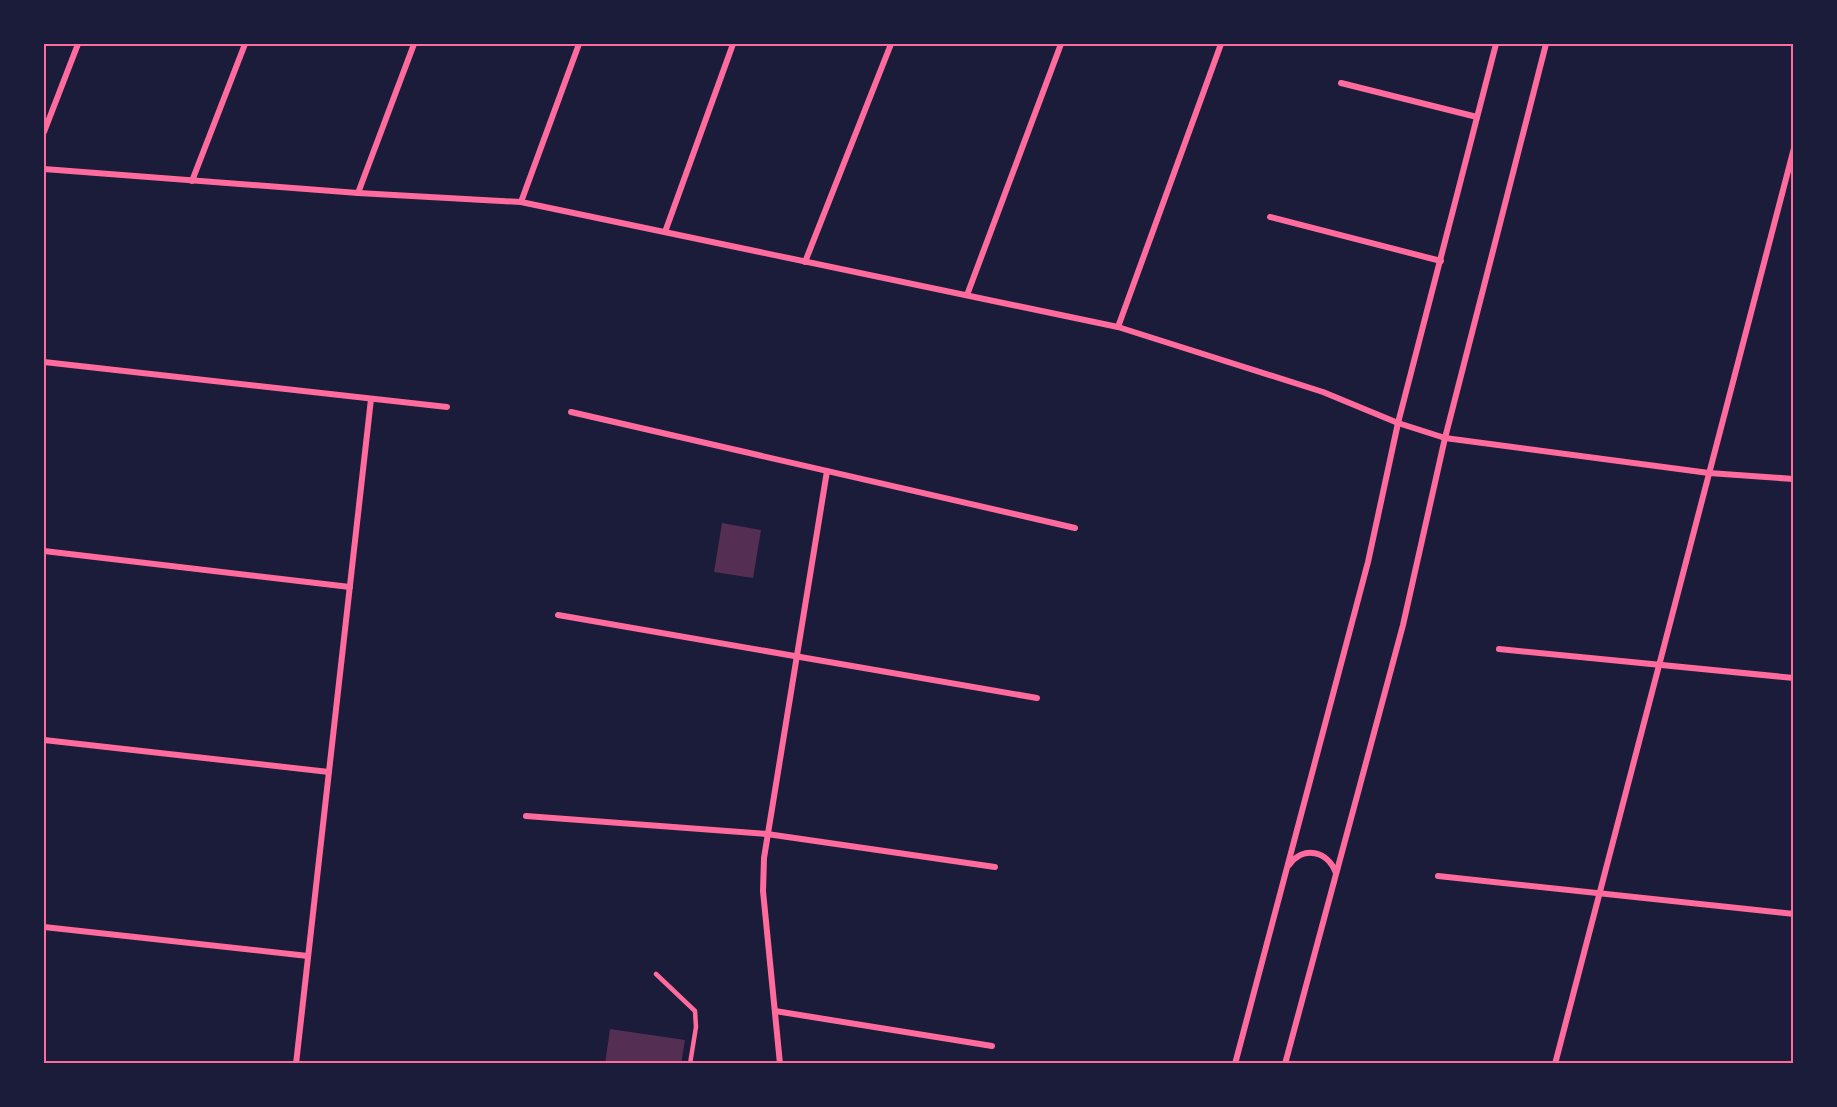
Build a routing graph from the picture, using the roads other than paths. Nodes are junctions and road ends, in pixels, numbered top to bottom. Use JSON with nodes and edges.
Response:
{"nodes":[{"id":1,"x":78,"y":44,"type":"edge"},
{"id":2,"x":245,"y":44,"type":"edge"},
{"id":3,"x":414,"y":44,"type":"edge"},
{"id":4,"x":579,"y":44,"type":"edge"},
{"id":5,"x":733,"y":44,"type":"edge"},
{"id":6,"x":891,"y":44,"type":"edge"},
{"id":7,"x":1061,"y":44,"type":"edge"},
{"id":8,"x":1221,"y":44,"type":"edge"},
{"id":9,"x":1496,"y":44,"type":"edge"},
{"id":10,"x":1546,"y":44,"type":"edge"},
{"id":11,"x":1341,"y":83,"type":"dead end"},
{"id":12,"x":1477,"y":117,"type":"junction"},
{"id":13,"x":44,"y":132,"type":"edge"},
{"id":14,"x":1794,"y":148,"type":"edge"},
{"id":15,"x":44,"y":168,"type":"edge"},
{"id":16,"x":192,"y":181,"type":"junction"},
{"id":17,"x":358,"y":194,"type":"junction"},
{"id":18,"x":521,"y":202,"type":"junction"},
{"id":19,"x":1269,"y":217,"type":"dead end"},
{"id":20,"x":665,"y":232,"type":"junction"},
{"id":21,"x":1441,"y":261,"type":"junction"},
{"id":22,"x":805,"y":262,"type":"junction"},
{"id":23,"x":967,"y":295,"type":"junction"},
{"id":24,"x":1118,"y":327,"type":"junction"},
{"id":25,"x":44,"y":362,"type":"edge"},
{"id":26,"x":370,"y":399,"type":"junction"},
{"id":27,"x":447,"y":407,"type":"dead end"},
{"id":28,"x":571,"y":412,"type":"dead end"},
{"id":29,"x":1398,"y":423,"type":"junction"},
{"id":30,"x":1445,"y":438,"type":"junction"},
{"id":31,"x":827,"y":471,"type":"junction"},
{"id":32,"x":1709,"y":473,"type":"junction"},
{"id":33,"x":1794,"y":478,"type":"edge"},
{"id":34,"x":1075,"y":528,"type":"dead end"},
{"id":35,"x":44,"y":551,"type":"edge"},
{"id":36,"x":350,"y":586,"type":"junction"},
{"id":37,"x":558,"y":615,"type":"dead end"},
{"id":38,"x":1499,"y":649,"type":"dead end"},
{"id":39,"x":797,"y":656,"type":"junction"},
{"id":40,"x":1659,"y":665,"type":"junction"},
{"id":41,"x":1794,"y":678,"type":"edge"},
{"id":42,"x":1037,"y":698,"type":"dead end"},
{"id":43,"x":44,"y":740,"type":"edge"},
{"id":44,"x":329,"y":772,"type":"junction"},
{"id":45,"x":526,"y":816,"type":"dead end"},
{"id":46,"x":767,"y":834,"type":"junction"},
{"id":47,"x":995,"y":867,"type":"dead end"},
{"id":48,"x":1287,"y":869,"type":"junction"},
{"id":49,"x":1336,"y":874,"type":"junction"},
{"id":50,"x":1438,"y":876,"type":"dead end"},
{"id":51,"x":1599,"y":894,"type":"junction"},
{"id":52,"x":1794,"y":914,"type":"edge"},
{"id":53,"x":44,"y":927,"type":"edge"},
{"id":54,"x":308,"y":956,"type":"junction"},
{"id":55,"x":656,"y":974,"type":"dead end"},
{"id":56,"x":775,"y":1011,"type":"junction"},
{"id":57,"x":992,"y":1046,"type":"dead end"},
{"id":58,"x":296,"y":1064,"type":"edge"},
{"id":59,"x":690,"y":1064,"type":"edge"},
{"id":60,"x":780,"y":1064,"type":"edge"},
{"id":61,"x":1235,"y":1064,"type":"edge"},
{"id":62,"x":1285,"y":1064,"type":"edge"},
{"id":63,"x":1555,"y":1064,"type":"edge"}],
"edges":[{"from":1,"to":13,"type":"street"},
{"from":2,"to":16,"type":"street"},
{"from":3,"to":17,"type":"street"},
{"from":4,"to":18,"type":"street"},
{"from":5,"to":20,"type":"street"},
{"from":6,"to":22,"type":"street"},
{"from":7,"to":23,"type":"street"},
{"from":8,"to":24,"type":"street"},
{"from":9,"to":12,"type":"street"},
{"from":10,"to":30,"type":"street"},
{"from":11,"to":12,"type":"street"},
{"from":12,"to":21,"type":"street"},
{"from":14,"to":32,"type":"street"},
{"from":15,"to":16,"type":"street"},
{"from":16,"to":17,"type":"street"},
{"from":17,"to":18,"type":"street"},
{"from":18,"to":20,"type":"street"},
{"from":19,"to":21,"type":"street"},
{"from":20,"to":22,"type":"street"},
{"from":21,"to":29,"type":"street"},
{"from":22,"to":23,"type":"street"},
{"from":23,"to":24,"type":"street"},
{"from":24,"to":29,"type":"street"},
{"from":25,"to":26,"type":"street"},
{"from":26,"to":27,"type":"street"},
{"from":26,"to":36,"type":"street"},
{"from":28,"to":31,"type":"street"},
{"from":29,"to":30,"type":"street"},
{"from":29,"to":48,"type":"street"},
{"from":30,"to":32,"type":"street"},
{"from":30,"to":49,"type":"street"},
{"from":31,"to":34,"type":"street"},
{"from":31,"to":39,"type":"street"},
{"from":32,"to":33,"type":"street"},
{"from":32,"to":40,"type":"street"},
{"from":35,"to":36,"type":"street"},
{"from":36,"to":44,"type":"street"},
{"from":37,"to":39,"type":"street"},
{"from":38,"to":40,"type":"street"},
{"from":39,"to":42,"type":"street"},
{"from":39,"to":46,"type":"street"},
{"from":40,"to":41,"type":"street"},
{"from":40,"to":51,"type":"street"},
{"from":43,"to":44,"type":"street"},
{"from":44,"to":54,"type":"street"},
{"from":45,"to":46,"type":"street"},
{"from":46,"to":47,"type":"street"},
{"from":46,"to":56,"type":"street"},
{"from":48,"to":49,"type":"street"},
{"from":48,"to":61,"type":"street"},
{"from":49,"to":62,"type":"street"},
{"from":50,"to":51,"type":"street"},
{"from":51,"to":52,"type":"street"},
{"from":51,"to":63,"type":"street"},
{"from":53,"to":54,"type":"street"},
{"from":54,"to":58,"type":"street"},
{"from":55,"to":59,"type":"lane"},
{"from":56,"to":57,"type":"street"},
{"from":56,"to":60,"type":"street"}]}
